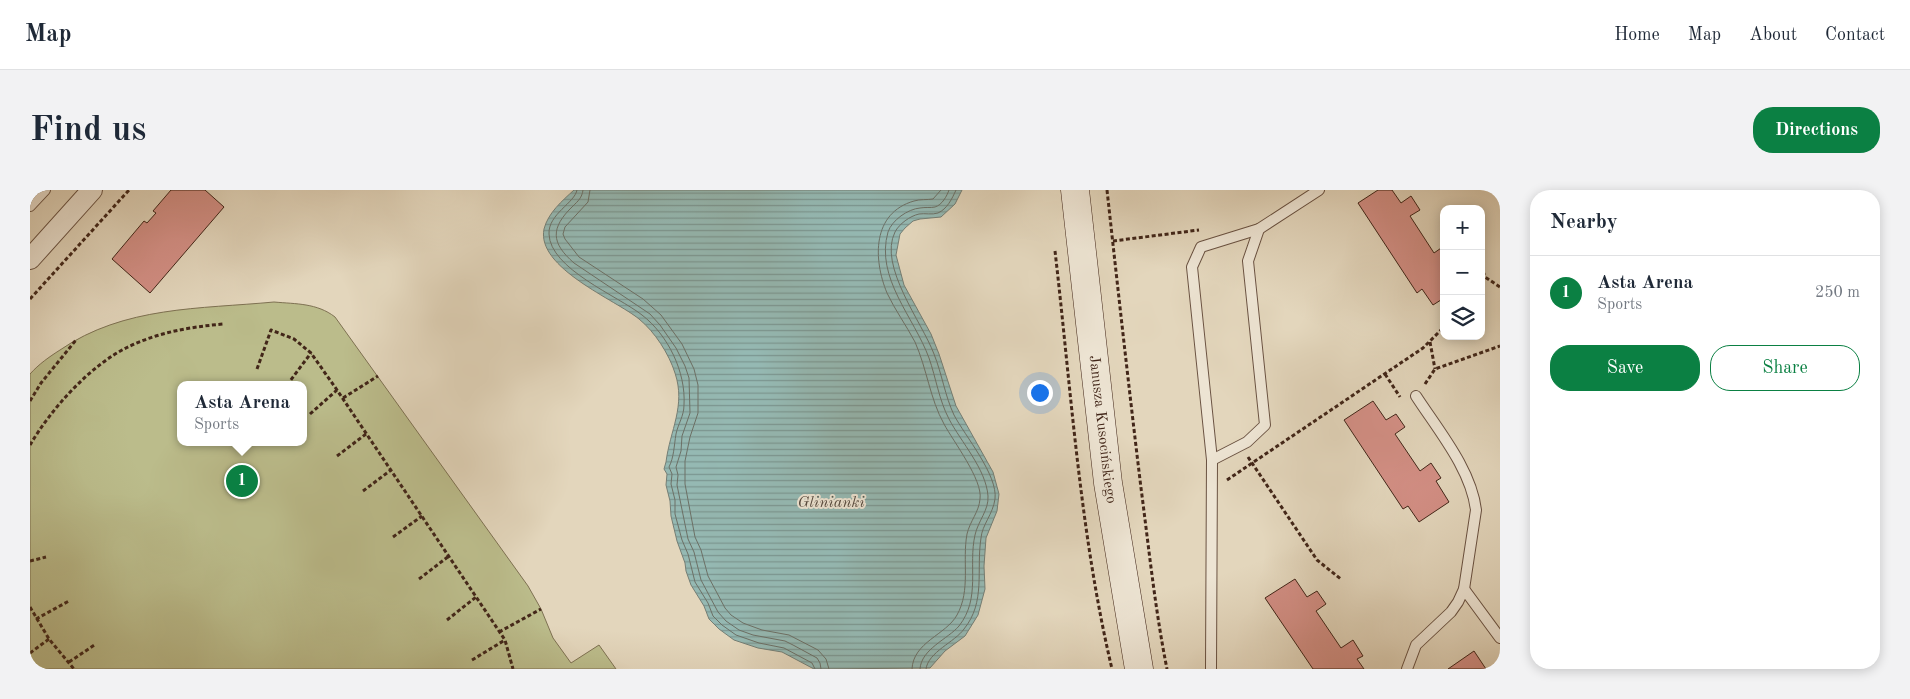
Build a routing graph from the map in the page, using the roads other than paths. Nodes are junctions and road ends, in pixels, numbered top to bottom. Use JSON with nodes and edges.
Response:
{"nodes":[{"id":1,"x":45,"y":190,"type":"edge"},
{"id":2,"x":92,"y":190,"type":"edge"},
{"id":3,"x":1075,"y":190,"type":"edge"},
{"id":4,"x":1319,"y":190,"type":"edge"},
{"id":5,"x":30,"y":206,"type":"edge"},
{"id":6,"x":1259,"y":229,"type":"junction"},
{"id":7,"x":30,"y":258,"type":"edge"},
{"id":8,"x":1416,"y":396,"type":"road end"},
{"id":9,"x":1212,"y":460,"type":"junction"},
{"id":10,"x":1464,"y":589,"type":"junction"},
{"id":11,"x":1500,"y":638,"type":"edge"},
{"id":12,"x":1139,"y":669,"type":"edge"},
{"id":13,"x":1211,"y":669,"type":"edge"},
{"id":14,"x":1407,"y":669,"type":"edge"}],
"edges":[{"from":1,"to":5,"type":"lane"},
{"from":2,"to":7,"type":"street"},
{"from":3,"to":12,"type":"street","name":"Janusza Kusocińskiego"},
{"from":4,"to":6,"type":"lane"},
{"from":6,"to":9,"type":"lane"},
{"from":6,"to":9,"type":"lane"},
{"from":8,"to":10,"type":"lane"},
{"from":9,"to":13,"type":"lane"},
{"from":10,"to":11,"type":"lane"},
{"from":10,"to":14,"type":"lane"}]}
